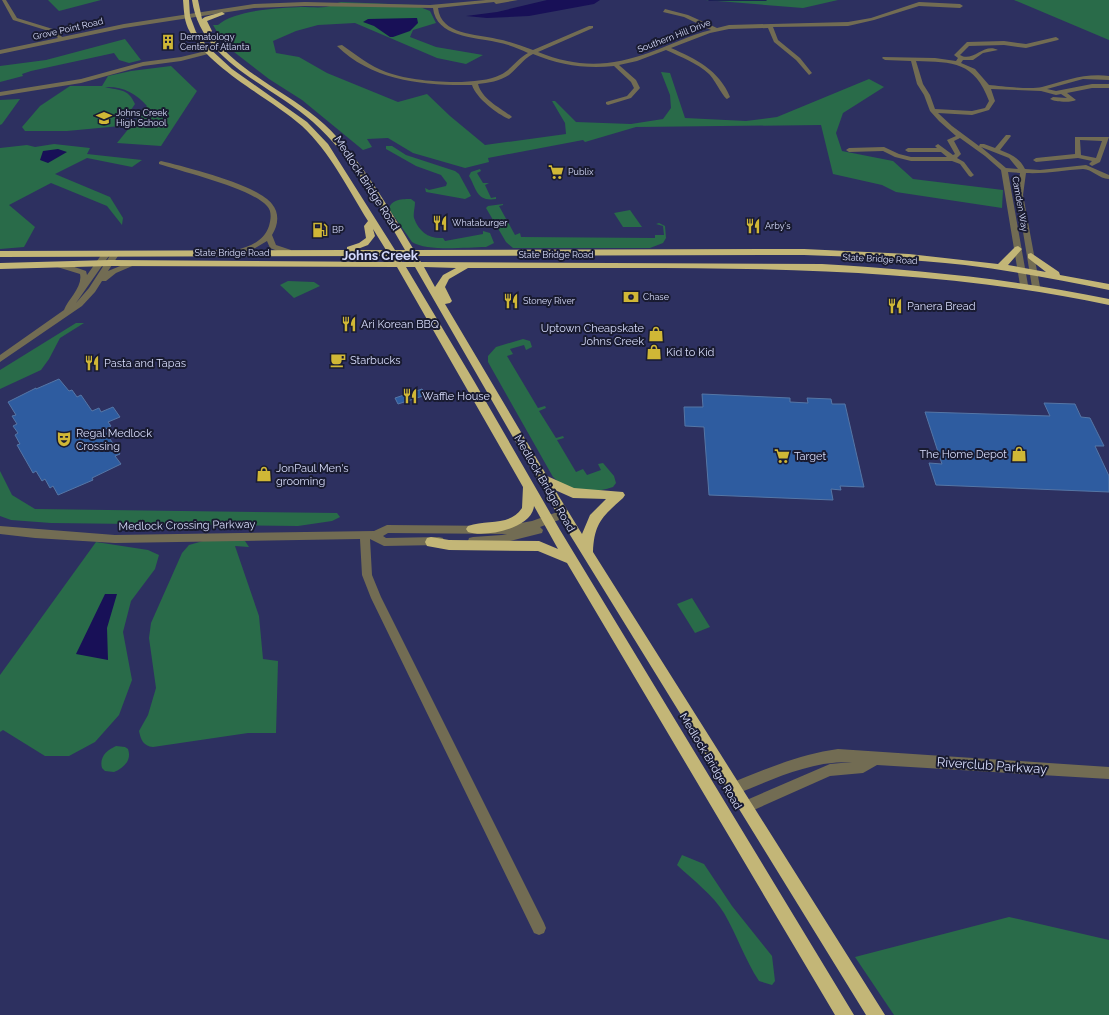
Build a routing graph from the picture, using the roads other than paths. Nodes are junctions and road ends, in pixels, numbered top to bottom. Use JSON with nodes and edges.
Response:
{"nodes":[{"id":1,"x":4,"y":0,"type":"edge"},
{"id":2,"x":186,"y":0,"type":"edge"},
{"id":3,"x":195,"y":0,"type":"edge"},
{"id":4,"x":501,"y":0,"type":"edge"},
{"id":5,"x":516,"y":0,"type":"edge"},
{"id":6,"x":314,"y":3,"type":"edge"},
{"id":7,"x":960,"y":6,"type":"dead end"},
{"id":8,"x":435,"y":8,"type":"junction"},
{"id":9,"x":665,"y":11,"type":"dead end"},
{"id":10,"x":222,"y":14,"type":"junction"},
{"id":11,"x":198,"y":16,"type":"junction"},
{"id":12,"x":188,"y":17,"type":"junction"},
{"id":13,"x":770,"y":26,"type":"junction"},
{"id":14,"x":591,"y":27,"type":"dead end"},
{"id":15,"x":716,"y":30,"type":"junction"},
{"id":16,"x":1056,"y":39,"type":"dead end"},
{"id":17,"x":62,"y":40,"type":"junction"},
{"id":18,"x":340,"y":46,"type":"dead end"},
{"id":19,"x":1016,"y":46,"type":"junction"},
{"id":20,"x":666,"y":48,"type":"junction"},
{"id":21,"x":219,"y":49,"type":"junction"},
{"id":22,"x":0,"y":52,"type":"edge"},
{"id":23,"x":210,"y":52,"type":"junction"},
{"id":24,"x":534,"y":52,"type":"junction"},
{"id":25,"x":885,"y":58,"type":"dead end"},
{"id":26,"x":913,"y":59,"type":"junction"},
{"id":27,"x":960,"y":60,"type":"junction"},
{"id":28,"x":616,"y":65,"type":"junction"},
{"id":29,"x":809,"y":73,"type":"dead end"},
{"id":30,"x":1109,"y":78,"type":"edge"},
{"id":31,"x":475,"y":83,"type":"junction"},
{"id":32,"x":1109,"y":86,"type":"edge"},
{"id":33,"x":987,"y":87,"type":"junction"},
{"id":34,"x":1041,"y":89,"type":"junction"},
{"id":35,"x":1063,"y":92,"type":"junction"},
{"id":36,"x":0,"y":94,"type":"edge"},
{"id":37,"x":727,"y":97,"type":"dead end"},
{"id":38,"x":1053,"y":99,"type":"dead end"},
{"id":39,"x":608,"y":103,"type":"dead end"},
{"id":40,"x":933,"y":111,"type":"junction"},
{"id":41,"x":509,"y":117,"type":"dead end"},
{"id":42,"x":960,"y":136,"type":"junction"},
{"id":43,"x":1008,"y":136,"type":"dead end"},
{"id":44,"x":1108,"y":139,"type":"edge"},
{"id":45,"x":849,"y":150,"type":"dead end"},
{"id":46,"x":908,"y":150,"type":"dead end"},
{"id":47,"x":996,"y":151,"type":"junction"},
{"id":48,"x":1078,"y":156,"type":"junction"},
{"id":49,"x":953,"y":159,"type":"junction"},
{"id":50,"x":1036,"y":160,"type":"dead end"},
{"id":51,"x":1098,"y":161,"type":"junction"},
{"id":52,"x":161,"y":163,"type":"dead end"},
{"id":53,"x":1086,"y":167,"type":"junction"},
{"id":54,"x":1004,"y":170,"type":"junction"},
{"id":55,"x":1022,"y":171,"type":"junction"},
{"id":56,"x":970,"y":175,"type":"dead end"},
{"id":57,"x":1109,"y":177,"type":"edge"},
{"id":58,"x":372,"y":221,"type":"junction"},
{"id":59,"x":269,"y":236,"type":"junction"},
{"id":60,"x":1018,"y":249,"type":"junction"},
{"id":61,"x":239,"y":252,"type":"junction"},
{"id":62,"x":288,"y":252,"type":"junction"},
{"id":63,"x":342,"y":252,"type":"junction"},
{"id":64,"x":392,"y":252,"type":"junction"},
{"id":65,"x":410,"y":252,"type":"junction"},
{"id":66,"x":111,"y":253,"type":"junction"},
{"id":67,"x":0,"y":254,"type":"edge"},
{"id":68,"x":1031,"y":256,"type":"junction"},
{"id":69,"x":100,"y":263,"type":"junction"},
{"id":70,"x":110,"y":263,"type":"junction"},
{"id":71,"x":57,"y":264,"type":"junction"},
{"id":72,"x":134,"y":264,"type":"junction"},
{"id":73,"x":399,"y":265,"type":"junction"},
{"id":74,"x":417,"y":265,"type":"junction"},
{"id":75,"x":474,"y":265,"type":"junction"},
{"id":76,"x":0,"y":266,"type":"edge"},
{"id":77,"x":1000,"y":267,"type":"junction"},
{"id":78,"x":1023,"y":272,"type":"junction"},
{"id":79,"x":1034,"y":273,"type":"junction"},
{"id":80,"x":1073,"y":280,"type":"junction"},
{"id":81,"x":1024,"y":285,"type":"junction"},
{"id":82,"x":1036,"y":287,"type":"junction"},
{"id":83,"x":1109,"y":287,"type":"edge"},
{"id":84,"x":82,"y":290,"type":"junction"},
{"id":85,"x":92,"y":290,"type":"junction"},
{"id":86,"x":1109,"y":302,"type":"edge"},
{"id":87,"x":68,"y":310,"type":"junction"},
{"id":88,"x":446,"y":314,"type":"junction"},
{"id":89,"x":0,"y":359,"type":"edge"},
{"id":90,"x":542,"y":479,"type":"junction"},
{"id":91,"x":529,"y":487,"type":"junction"},
{"id":92,"x":565,"y":517,"type":"junction"},
{"id":93,"x":549,"y":522,"type":"junction"},
{"id":94,"x":0,"y":530,"type":"edge"},
{"id":95,"x":472,"y":530,"type":"junction"},
{"id":96,"x":370,"y":535,"type":"junction"},
{"id":97,"x":431,"y":542,"type":"junction"},
{"id":98,"x":587,"y":552,"type":"junction"},
{"id":99,"x":571,"y":559,"type":"junction"},
{"id":100,"x":875,"y":759,"type":"junction"},
{"id":101,"x":1109,"y":773,"type":"edge"},
{"id":102,"x":736,"y":788,"type":"junction"},
{"id":103,"x":747,"y":807,"type":"junction"},
{"id":104,"x":540,"y":928,"type":"dead end"},
{"id":105,"x":845,"y":1015,"type":"edge"},
{"id":106,"x":876,"y":1015,"type":"edge"}],
"edges":[{"from":1,"to":17,"type":"street"},
{"from":2,"to":12,"type":"highway","name":"Medlock Bridge Road"},
{"from":3,"to":11,"type":"highway","name":"Medlock Bridge Road"},
{"from":4,"to":8,"type":"street"},
{"from":5,"to":8,"type":"street"},
{"from":6,"to":8,"type":"street"},
{"from":6,"to":10,"type":"street"},
{"from":6,"to":11,"type":"street"},
{"from":7,"to":13,"type":"street","name":"Southern Hill Drive"},
{"from":8,"to":24,"type":"street","name":"Southern Hill Drive"},
{"from":9,"to":15,"type":"street"},
{"from":10,"to":11,"type":"street"},
{"from":10,"to":21,"type":"highway","name":"Medlock Bridge Road"},
{"from":11,"to":12,"type":"street","name":"Grove Point Road"},
{"from":11,"to":21,"type":"highway","name":"Medlock Bridge Road"},
{"from":12,"to":17,"type":"street","name":"Grove Point Road"},
{"from":12,"to":23,"type":"highway","name":"Medlock Bridge Road"},
{"from":13,"to":15,"type":"street","name":"Southern Hill Drive"},
{"from":13,"to":29,"type":"street"},
{"from":14,"to":24,"type":"street"},
{"from":15,"to":20,"type":"street","name":"Southern Hill Drive"},
{"from":16,"to":19,"type":"street"},
{"from":17,"to":22,"type":"street","name":"Grove Point Road"},
{"from":18,"to":31,"type":"street"},
{"from":19,"to":27,"type":"street"},
{"from":19,"to":27,"type":"street"},
{"from":20,"to":28,"type":"street","name":"Southern Hill Drive"},
{"from":20,"to":37,"type":"street"},
{"from":21,"to":65,"type":"highway","name":"Medlock Bridge Road"},
{"from":23,"to":36,"type":"street"},
{"from":23,"to":58,"type":"highway","name":"Medlock Bridge Road"},
{"from":24,"to":28,"type":"street","name":"Southern Hill Drive"},
{"from":24,"to":31,"type":"street"},
{"from":25,"to":26,"type":"street"},
{"from":26,"to":27,"type":"street"},
{"from":26,"to":40,"type":"street"},
{"from":27,"to":33,"type":"street"},
{"from":28,"to":39,"type":"street"},
{"from":30,"to":34,"type":"street"},
{"from":31,"to":41,"type":"street"},
{"from":32,"to":35,"type":"street"},
{"from":33,"to":34,"type":"street"},
{"from":33,"to":40,"type":"street"},
{"from":34,"to":35,"type":"street"},
{"from":35,"to":38,"type":"street"},
{"from":40,"to":42,"type":"street"},
{"from":42,"to":47,"type":"street","name":"Camden Way"},
{"from":42,"to":49,"type":"street"},
{"from":42,"to":54,"type":"street","name":"Camden Way"},
{"from":43,"to":47,"type":"street"},
{"from":44,"to":48,"type":"street"},
{"from":44,"to":51,"type":"street"},
{"from":45,"to":49,"type":"street"},
{"from":46,"to":49,"type":"street"},
{"from":47,"to":55,"type":"street","name":"Camden Way"},
{"from":48,"to":50,"type":"street"},
{"from":48,"to":51,"type":"street"},
{"from":49,"to":56,"type":"street"},
{"from":51,"to":53,"type":"street"},
{"from":52,"to":59,"type":"street"},
{"from":53,"to":55,"type":"street"},
{"from":53,"to":57,"type":"street"},
{"from":54,"to":55,"type":"street"},
{"from":54,"to":60,"type":"street","name":"Camden Way"},
{"from":55,"to":68,"type":"street","name":"Camden Way"},
{"from":58,"to":63,"type":"highway"},
{"from":58,"to":64,"type":"highway","name":"Medlock Bridge Road"},
{"from":59,"to":61,"type":"street"},
{"from":59,"to":62,"type":"street"},
{"from":60,"to":77,"type":"highway"},
{"from":60,"to":78,"type":"street","name":"Camden Way"},
{"from":61,"to":62,"type":"highway","name":"State Bridge Road"},
{"from":61,"to":66,"type":"highway","name":"State Bridge Road"},
{"from":62,"to":63,"type":"highway","name":"State Bridge Road"},
{"from":63,"to":64,"type":"highway","name":"State Bridge Road"},
{"from":64,"to":65,"type":"highway","name":"State Bridge Road"},
{"from":64,"to":73,"type":"highway","name":"Medlock Bridge Road"},
{"from":65,"to":74,"type":"highway","name":"Medlock Bridge Road"},
{"from":65,"to":77,"type":"highway","name":"State Bridge Road"},
{"from":66,"to":67,"type":"highway","name":"State Bridge Road"},
{"from":66,"to":69,"type":"street"},
{"from":66,"to":70,"type":"street"},
{"from":68,"to":79,"type":"street","name":"Camden Way"},
{"from":68,"to":80,"type":"highway"},
{"from":69,"to":70,"type":"highway","name":"State Bridge Road"},
{"from":69,"to":71,"type":"highway","name":"State Bridge Road"},
{"from":69,"to":84,"type":"street"},
{"from":70,"to":72,"type":"highway","name":"State Bridge Road"},
{"from":70,"to":85,"type":"street"},
{"from":71,"to":76,"type":"highway","name":"State Bridge Road"},
{"from":71,"to":84,"type":"street"},
{"from":72,"to":73,"type":"highway","name":"State Bridge Road"},
{"from":72,"to":85,"type":"street"},
{"from":73,"to":74,"type":"highway","name":"State Bridge Road"},
{"from":73,"to":91,"type":"highway","name":"Medlock Bridge Road"},
{"from":74,"to":75,"type":"highway","name":"State Bridge Road"},
{"from":74,"to":88,"type":"highway","name":"Medlock Bridge Road"},
{"from":75,"to":81,"type":"highway","name":"State Bridge Road"},
{"from":75,"to":88,"type":"highway"},
{"from":77,"to":78,"type":"highway","name":"State Bridge Road"},
{"from":78,"to":79,"type":"highway","name":"State Bridge Road"},
{"from":78,"to":81,"type":"street","name":"Camden Way"},
{"from":79,"to":80,"type":"highway","name":"State Bridge Road"},
{"from":79,"to":82,"type":"street","name":"Camden Way"},
{"from":80,"to":83,"type":"highway","name":"State Bridge Road"},
{"from":81,"to":82,"type":"highway","name":"State Bridge Road"},
{"from":82,"to":86,"type":"highway","name":"State Bridge Road"},
{"from":84,"to":87,"type":"street"},
{"from":85,"to":87,"type":"street"},
{"from":87,"to":89,"type":"street"},
{"from":88,"to":90,"type":"highway","name":"Medlock Bridge Road"},
{"from":90,"to":92,"type":"highway","name":"Medlock Bridge Road"},
{"from":90,"to":98,"type":"highway"},
{"from":91,"to":93,"type":"highway","name":"Medlock Bridge Road"},
{"from":91,"to":95,"type":"highway"},
{"from":92,"to":93,"type":"street","name":"Medlock Crossing Parkway"},
{"from":92,"to":98,"type":"highway","name":"Medlock Bridge Road"},
{"from":93,"to":95,"type":"street","name":"Medlock Crossing Parkway"},
{"from":93,"to":97,"type":"street","name":"Medlock Crossing Parkway"},
{"from":93,"to":99,"type":"highway","name":"Medlock Bridge Road"},
{"from":94,"to":96,"type":"street","name":"Medlock Crossing Parkway"},
{"from":95,"to":96,"type":"street","name":"Medlock Crossing Parkway"},
{"from":96,"to":97,"type":"street","name":"Medlock Crossing Parkway"},
{"from":96,"to":104,"type":"street"},
{"from":97,"to":99,"type":"highway"},
{"from":98,"to":102,"type":"highway","name":"Medlock Bridge Road"},
{"from":99,"to":105,"type":"highway","name":"Medlock Bridge Road"},
{"from":100,"to":101,"type":"street","name":"Riverclub Parkway"},
{"from":100,"to":102,"type":"street","name":"Riverclub Parkway"},
{"from":100,"to":103,"type":"street","name":"Riverclub Parkway"},
{"from":102,"to":103,"type":"highway","name":"Medlock Bridge Road"},
{"from":103,"to":106,"type":"highway","name":"Medlock Bridge Road"}]}
